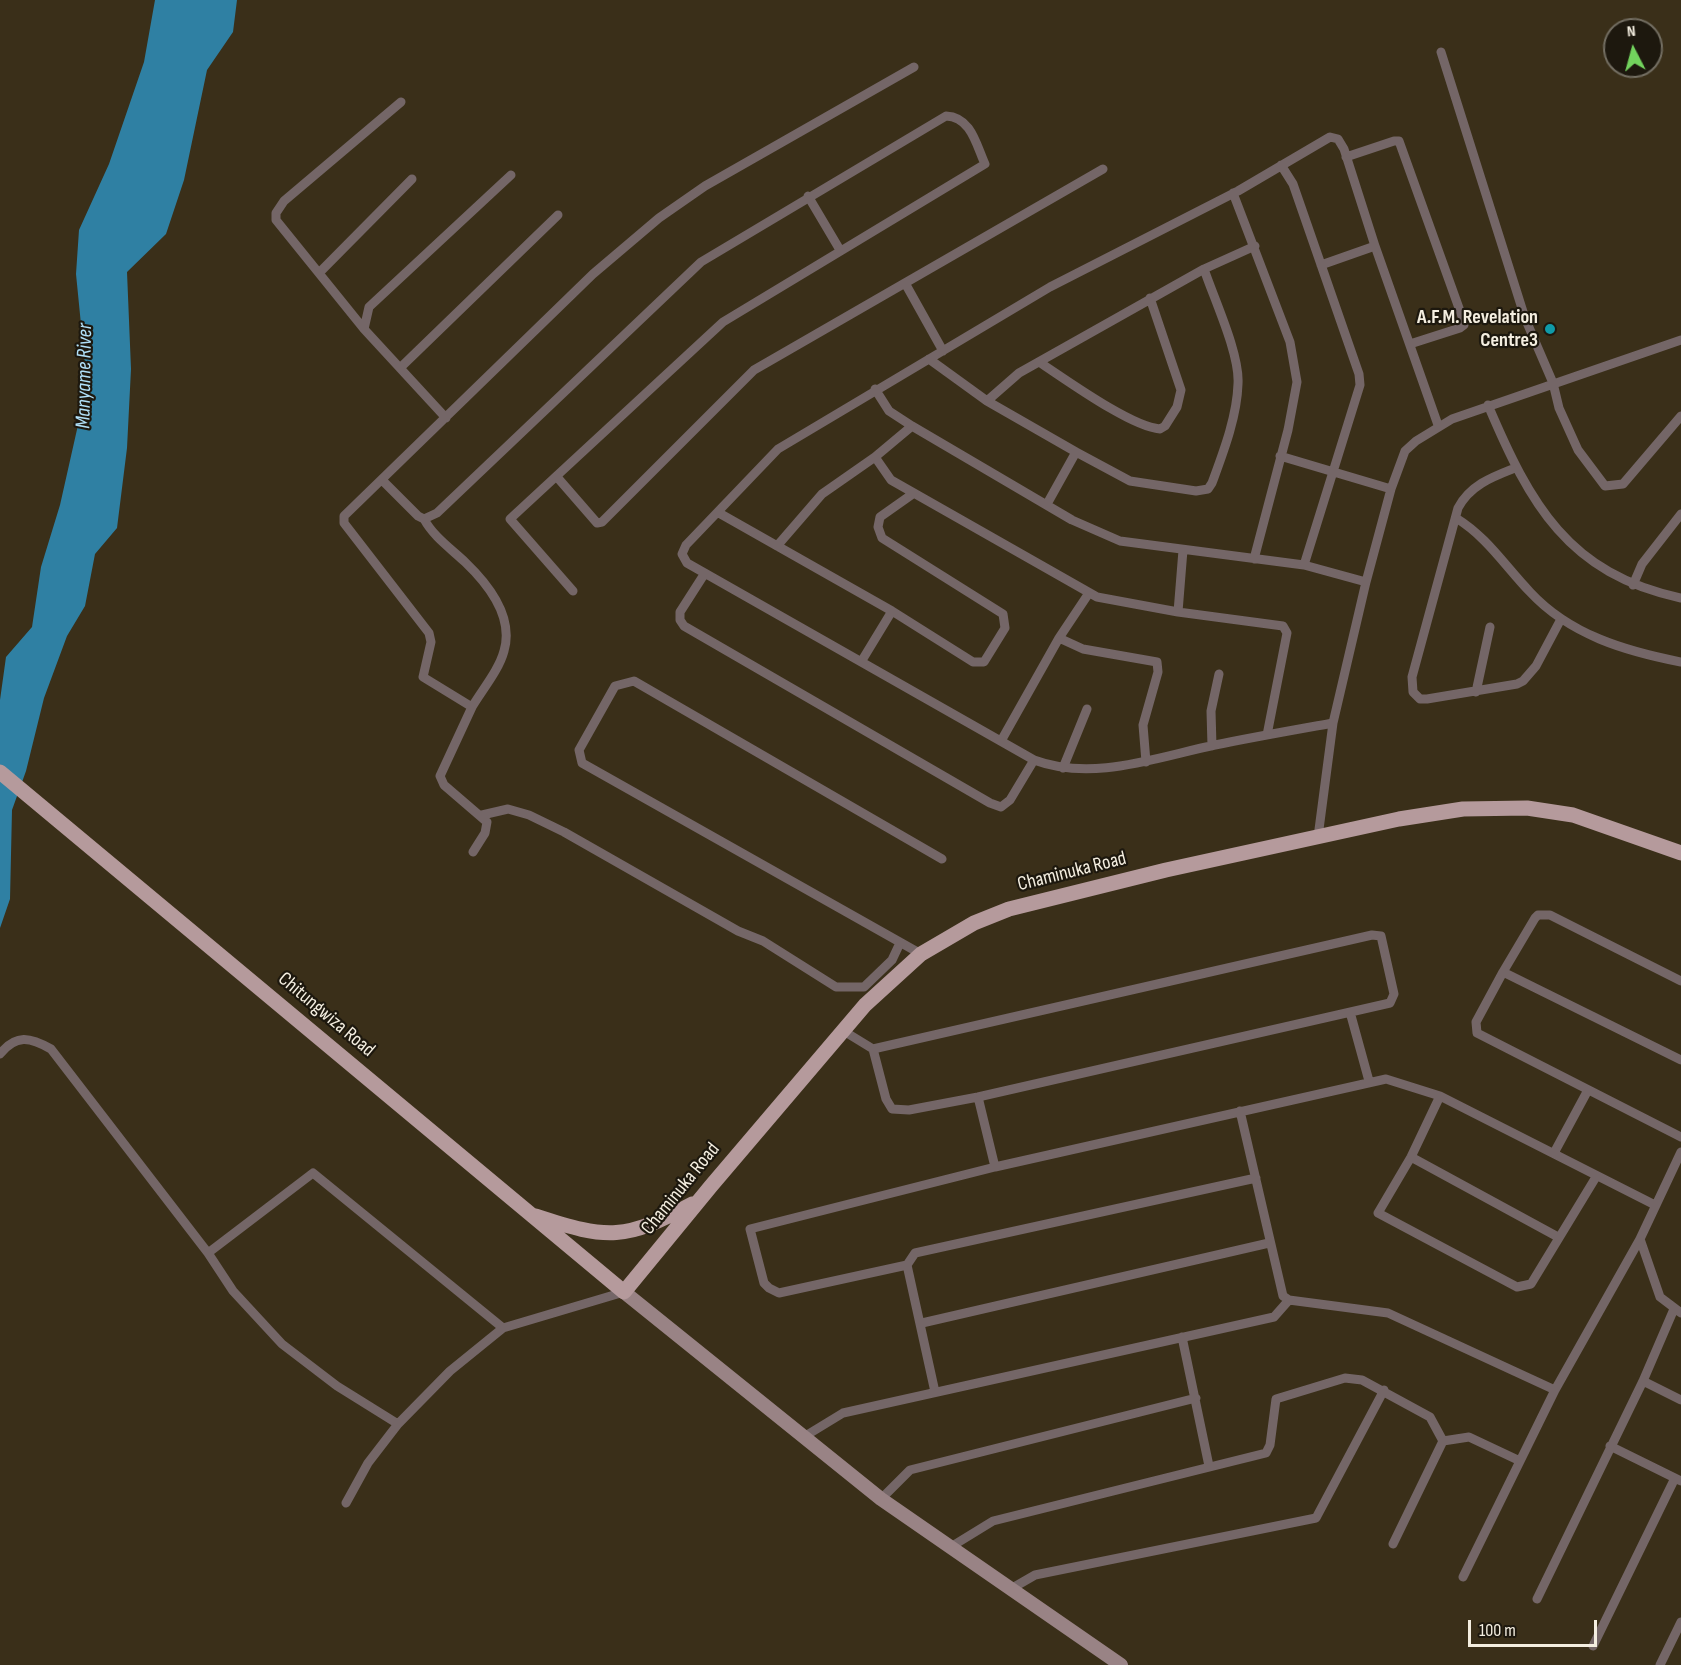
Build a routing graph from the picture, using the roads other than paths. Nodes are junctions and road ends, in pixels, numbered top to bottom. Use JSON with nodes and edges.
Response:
{"nodes":[{"id":1,"x":1441,"y":52,"type":"dead end"},
{"id":2,"x":914,"y":67,"type":"dead end"},
{"id":3,"x":401,"y":102,"type":"dead end"},
{"id":4,"x":1346,"y":157,"type":"junction"},
{"id":5,"x":1281,"y":165,"type":"junction"},
{"id":6,"x":1103,"y":169,"type":"dead end"},
{"id":7,"x":511,"y":175,"type":"dead end"},
{"id":8,"x":412,"y":179,"type":"dead end"},
{"id":9,"x":1233,"y":194,"type":"junction"},
{"id":10,"x":808,"y":196,"type":"junction"},
{"id":11,"x":558,"y":216,"type":"dead end"},
{"id":12,"x":1255,"y":246,"type":"junction"},
{"id":13,"x":1375,"y":246,"type":"junction"},
{"id":14,"x":840,"y":250,"type":"junction"},
{"id":15,"x":1321,"y":265,"type":"junction"},
{"id":16,"x":1204,"y":269,"type":"junction"},
{"id":17,"x":319,"y":273,"type":"junction"},
{"id":18,"x":905,"y":283,"type":"junction"},
{"id":19,"x":1150,"y":298,"type":"junction"},
{"id":20,"x":364,"y":329,"type":"junction"},
{"id":21,"x":1681,"y":340,"type":"edge"},
{"id":22,"x":1410,"y":344,"type":"junction"},
{"id":23,"x":942,"y":351,"type":"junction"},
{"id":24,"x":928,"y":359,"type":"junction"},
{"id":25,"x":1039,"y":362,"type":"junction"},
{"id":26,"x":399,"y":368,"type":"junction"},
{"id":27,"x":1553,"y":383,"type":"junction"},
{"id":28,"x":875,"y":389,"type":"junction"},
{"id":29,"x":987,"y":401,"type":"junction"},
{"id":30,"x":1488,"y":405,"type":"junction"},
{"id":31,"x":1681,"y":416,"type":"edge"},
{"id":32,"x":446,"y":418,"type":"junction"},
{"id":33,"x":1438,"y":425,"type":"junction"},
{"id":34,"x":912,"y":426,"type":"junction"},
{"id":35,"x":1076,"y":452,"type":"junction"},
{"id":36,"x":1280,"y":456,"type":"junction"},
{"id":37,"x":875,"y":457,"type":"junction"},
{"id":38,"x":1515,"y":468,"type":"junction"},
{"id":39,"x":1335,"y":472,"type":"junction"},
{"id":40,"x":557,"y":477,"type":"junction"},
{"id":41,"x":383,"y":481,"type":"junction"},
{"id":42,"x":1391,"y":489,"type":"junction"},
{"id":43,"x":914,"y":493,"type":"junction"},
{"id":44,"x":1047,"y":504,"type":"junction"},
{"id":45,"x":719,"y":513,"type":"junction"},
{"id":46,"x":1681,"y":514,"type":"edge"},
{"id":47,"x":1456,"y":518,"type":"junction"},
{"id":48,"x":424,"y":519,"type":"junction"},
{"id":49,"x":777,"y":546,"type":"junction"},
{"id":50,"x":1183,"y":550,"type":"junction"},
{"id":51,"x":1254,"y":559,"type":"junction"},
{"id":52,"x":1304,"y":565,"type":"junction"},
{"id":53,"x":705,"y":573,"type":"junction"},
{"id":54,"x":1366,"y":582,"type":"junction"},
{"id":55,"x":1633,"y":585,"type":"junction"},
{"id":56,"x":573,"y":591,"type":"dead end"},
{"id":57,"x":1089,"y":593,"type":"junction"},
{"id":58,"x":1681,"y":598,"type":"edge"},
{"id":59,"x":891,"y":611,"type":"junction"},
{"id":60,"x":1178,"y":612,"type":"junction"},
{"id":61,"x":1561,"y":619,"type":"junction"},
{"id":62,"x":1490,"y":627,"type":"dead end"},
{"id":63,"x":1059,"y":638,"type":"junction"},
{"id":64,"x":861,"y":662,"type":"junction"},
{"id":65,"x":1681,"y":662,"type":"edge"},
{"id":66,"x":1219,"y":674,"type":"dead end"},
{"id":67,"x":1476,"y":692,"type":"junction"},
{"id":68,"x":472,"y":707,"type":"junction"},
{"id":69,"x":1087,"y":709,"type":"dead end"},
{"id":70,"x":1333,"y":723,"type":"junction"},
{"id":71,"x":1267,"y":735,"type":"junction"},
{"id":72,"x":1001,"y":741,"type":"junction"},
{"id":73,"x":1212,"y":746,"type":"junction"},
{"id":74,"x":1034,"y":760,"type":"junction"},
{"id":75,"x":1146,"y":762,"type":"junction"},
{"id":76,"x":1063,"y":768,"type":"junction"},
{"id":77,"x":0,"y":772,"type":"edge"},
{"id":78,"x":483,"y":815,"type":"junction"},
{"id":79,"x":1318,"y":837,"type":"junction"},
{"id":80,"x":473,"y":852,"type":"dead end"},
{"id":81,"x":1681,"y":853,"type":"edge"},
{"id":82,"x":942,"y":859,"type":"dead end"},
{"id":83,"x":900,"y":943,"type":"junction"},
{"id":84,"x":921,"y":954,"type":"junction"},
{"id":85,"x":1503,"y":972,"type":"junction"},
{"id":86,"x":1681,"y":981,"type":"edge"},
{"id":87,"x":1350,"y":1012,"type":"junction"},
{"id":88,"x":842,"y":1030,"type":"junction"},
{"id":89,"x":873,"y":1050,"type":"junction"},
{"id":90,"x":0,"y":1054,"type":"edge"},
{"id":91,"x":1681,"y":1060,"type":"edge"},
{"id":92,"x":1368,"y":1081,"type":"junction"},
{"id":93,"x":1588,"y":1090,"type":"junction"},
{"id":94,"x":1440,"y":1096,"type":"junction"},
{"id":95,"x":978,"y":1097,"type":"junction"},
{"id":96,"x":1240,"y":1111,"type":"junction"},
{"id":97,"x":1681,"y":1137,"type":"edge"},
{"id":98,"x":1681,"y":1152,"type":"edge"},
{"id":99,"x":1554,"y":1153,"type":"junction"},
{"id":100,"x":1411,"y":1157,"type":"junction"},
{"id":101,"x":995,"y":1167,"type":"junction"},
{"id":102,"x":1596,"y":1176,"type":"junction"},
{"id":103,"x":1256,"y":1178,"type":"junction"},
{"id":104,"x":700,"y":1199,"type":"junction"},
{"id":105,"x":1655,"y":1205,"type":"junction"},
{"id":106,"x":526,"y":1213,"type":"junction"},
{"id":107,"x":1558,"y":1237,"type":"junction"},
{"id":108,"x":1640,"y":1239,"type":"junction"},
{"id":109,"x":1269,"y":1243,"type":"junction"},
{"id":110,"x":208,"y":1253,"type":"junction"},
{"id":111,"x":907,"y":1265,"type":"junction"},
{"id":112,"x":624,"y":1292,"type":"junction"},
{"id":113,"x":1289,"y":1300,"type":"junction"},
{"id":114,"x":1677,"y":1311,"type":"edge"},
{"id":115,"x":922,"y":1323,"type":"junction"},
{"id":116,"x":502,"y":1328,"type":"junction"},
{"id":117,"x":1182,"y":1337,"type":"junction"},
{"id":118,"x":1644,"y":1381,"type":"junction"},
{"id":119,"x":1384,"y":1390,"type":"junction"},
{"id":120,"x":1555,"y":1390,"type":"junction"},
{"id":121,"x":935,"y":1392,"type":"junction"},
{"id":122,"x":1196,"y":1398,"type":"junction"},
{"id":123,"x":1681,"y":1400,"type":"edge"},
{"id":124,"x":398,"y":1424,"type":"junction"},
{"id":125,"x":802,"y":1438,"type":"junction"},
{"id":126,"x":1443,"y":1441,"type":"junction"},
{"id":127,"x":1610,"y":1446,"type":"junction"},
{"id":128,"x":1520,"y":1461,"type":"junction"},
{"id":129,"x":1209,"y":1467,"type":"junction"},
{"id":130,"x":1678,"y":1479,"type":"edge"},
{"id":131,"x":881,"y":1499,"type":"junction"},
{"id":132,"x":346,"y":1503,"type":"dead end"},
{"id":133,"x":1393,"y":1544,"type":"dead end"},
{"id":134,"x":949,"y":1548,"type":"junction"},
{"id":135,"x":1462,"y":1577,"type":"dead end"},
{"id":136,"x":1009,"y":1590,"type":"junction"},
{"id":137,"x":1537,"y":1599,"type":"dead end"},
{"id":138,"x":1681,"y":1622,"type":"edge"},
{"id":139,"x":1593,"y":1646,"type":"dead end"},
{"id":140,"x":1121,"y":1665,"type":"edge"},
{"id":141,"x":1660,"y":1665,"type":"edge"}],
"edges":[{"from":1,"to":27,"type":"street"},
{"from":2,"to":32,"type":"street"},
{"from":3,"to":17,"type":"street"},
{"from":4,"to":5,"type":"street"},
{"from":4,"to":13,"type":"street"},
{"from":4,"to":22,"type":"street"},
{"from":5,"to":9,"type":"street"},
{"from":5,"to":15,"type":"street"},
{"from":6,"to":18,"type":"street"},
{"from":7,"to":20,"type":"street"},
{"from":8,"to":17,"type":"street"},
{"from":9,"to":12,"type":"street"},
{"from":9,"to":23,"type":"street"},
{"from":10,"to":14,"type":"street"},
{"from":10,"to":14,"type":"street"},
{"from":10,"to":48,"type":"street"},
{"from":11,"to":26,"type":"street"},
{"from":12,"to":16,"type":"street"},
{"from":12,"to":36,"type":"street"},
{"from":13,"to":15,"type":"street"},
{"from":13,"to":22,"type":"street"},
{"from":14,"to":40,"type":"street"},
{"from":15,"to":39,"type":"street"},
{"from":16,"to":19,"type":"street"},
{"from":16,"to":35,"type":"street"},
{"from":17,"to":20,"type":"street"},
{"from":18,"to":23,"type":"street"},
{"from":18,"to":40,"type":"street"},
{"from":19,"to":25,"type":"street"},
{"from":19,"to":25,"type":"street"},
{"from":20,"to":26,"type":"street"},
{"from":21,"to":27,"type":"street"},
{"from":22,"to":33,"type":"street"},
{"from":23,"to":24,"type":"street"},
{"from":24,"to":28,"type":"street"},
{"from":24,"to":29,"type":"street"},
{"from":25,"to":29,"type":"street"},
{"from":26,"to":32,"type":"street"},
{"from":27,"to":30,"type":"street"},
{"from":27,"to":31,"type":"street"},
{"from":28,"to":34,"type":"street"},
{"from":28,"to":45,"type":"street"},
{"from":29,"to":35,"type":"street"},
{"from":30,"to":33,"type":"street"},
{"from":30,"to":38,"type":"street"},
{"from":32,"to":41,"type":"street"},
{"from":33,"to":42,"type":"street"},
{"from":34,"to":37,"type":"street"},
{"from":34,"to":44,"type":"street"},
{"from":35,"to":44,"type":"street"},
{"from":36,"to":39,"type":"street"},
{"from":36,"to":51,"type":"street"},
{"from":37,"to":43,"type":"street"},
{"from":37,"to":49,"type":"street"},
{"from":38,"to":47,"type":"street"},
{"from":38,"to":55,"type":"street"},
{"from":39,"to":42,"type":"street"},
{"from":39,"to":52,"type":"street"},
{"from":40,"to":56,"type":"street"},
{"from":41,"to":48,"type":"street"},
{"from":41,"to":68,"type":"street"},
{"from":42,"to":54,"type":"street"},
{"from":43,"to":57,"type":"street"},
{"from":43,"to":59,"type":"street"},
{"from":44,"to":50,"type":"street"},
{"from":45,"to":49,"type":"street"},
{"from":45,"to":53,"type":"street"},
{"from":46,"to":55,"type":"street"},
{"from":47,"to":61,"type":"street"},
{"from":47,"to":67,"type":"street"},
{"from":48,"to":68,"type":"street"},
{"from":49,"to":59,"type":"street"},
{"from":50,"to":51,"type":"street"},
{"from":50,"to":60,"type":"street"},
{"from":51,"to":52,"type":"street"},
{"from":52,"to":54,"type":"street"},
{"from":53,"to":64,"type":"street"},
{"from":53,"to":74,"type":"street"},
{"from":54,"to":70,"type":"street"},
{"from":55,"to":58,"type":"street"},
{"from":57,"to":60,"type":"street"},
{"from":57,"to":63,"type":"street"},
{"from":59,"to":64,"type":"street"},
{"from":60,"to":71,"type":"street"},
{"from":61,"to":65,"type":"street"},
{"from":61,"to":67,"type":"street"},
{"from":62,"to":67,"type":"street"},
{"from":63,"to":72,"type":"street"},
{"from":63,"to":75,"type":"street"},
{"from":64,"to":72,"type":"street"},
{"from":66,"to":73,"type":"street"},
{"from":68,"to":78,"type":"street"},
{"from":69,"to":76,"type":"street"},
{"from":70,"to":71,"type":"street"},
{"from":70,"to":79,"type":"street"},
{"from":71,"to":73,"type":"street"},
{"from":72,"to":74,"type":"street"},
{"from":73,"to":75,"type":"street"},
{"from":74,"to":76,"type":"street"},
{"from":75,"to":76,"type":"street"},
{"from":77,"to":106,"type":"main road","name":"Chitungwiza Road"},
{"from":78,"to":80,"type":"street"},
{"from":78,"to":83,"type":"street"},
{"from":79,"to":81,"type":"main road","name":"Chaminuka Road"},
{"from":79,"to":84,"type":"main road","name":"Chaminuka Road"},
{"from":82,"to":83,"type":"street"},
{"from":83,"to":84,"type":"street"},
{"from":84,"to":88,"type":"main road","name":"Chaminuka Road"},
{"from":85,"to":86,"type":"street"},
{"from":85,"to":91,"type":"street"},
{"from":85,"to":93,"type":"street"},
{"from":87,"to":89,"type":"street"},
{"from":87,"to":92,"type":"street"},
{"from":87,"to":95,"type":"street"},
{"from":88,"to":89,"type":"street"},
{"from":88,"to":104,"type":"main road","name":"Chaminuka Road"},
{"from":89,"to":95,"type":"street"},
{"from":90,"to":110,"type":"street"},
{"from":92,"to":94,"type":"street"},
{"from":92,"to":96,"type":"street"},
{"from":93,"to":97,"type":"street"},
{"from":93,"to":99,"type":"street"},
{"from":94,"to":99,"type":"street"},
{"from":94,"to":100,"type":"street"},
{"from":95,"to":101,"type":"street"},
{"from":96,"to":101,"type":"street"},
{"from":96,"to":103,"type":"street"},
{"from":98,"to":105,"type":"street"},
{"from":99,"to":102,"type":"street"},
{"from":100,"to":107,"type":"street"},
{"from":100,"to":107,"type":"street"},
{"from":101,"to":111,"type":"street"},
{"from":102,"to":105,"type":"street"},
{"from":102,"to":107,"type":"street"},
{"from":103,"to":109,"type":"street"},
{"from":103,"to":111,"type":"street"},
{"from":104,"to":106,"type":"main road"},
{"from":104,"to":112,"type":"main road","name":"Chaminuka Road"},
{"from":105,"to":108,"type":"street"},
{"from":106,"to":112,"type":"main road","name":"Chitungwiza Road"},
{"from":108,"to":114,"type":"street"},
{"from":108,"to":120,"type":"street"},
{"from":109,"to":113,"type":"street"},
{"from":109,"to":115,"type":"street"},
{"from":110,"to":116,"type":"street"},
{"from":110,"to":124,"type":"street"},
{"from":111,"to":115,"type":"street"},
{"from":112,"to":116,"type":"street"},
{"from":112,"to":125,"type":"main road"},
{"from":113,"to":117,"type":"street"},
{"from":113,"to":120,"type":"street"},
{"from":114,"to":118,"type":"street"},
{"from":115,"to":121,"type":"street"},
{"from":116,"to":124,"type":"street"},
{"from":117,"to":121,"type":"street"},
{"from":117,"to":122,"type":"street"},
{"from":118,"to":123,"type":"street"},
{"from":118,"to":127,"type":"street"},
{"from":119,"to":126,"type":"street"},
{"from":119,"to":129,"type":"street"},
{"from":119,"to":136,"type":"street"},
{"from":120,"to":128,"type":"street"},
{"from":121,"to":125,"type":"street"},
{"from":122,"to":129,"type":"street"},
{"from":122,"to":131,"type":"street"},
{"from":124,"to":132,"type":"street"},
{"from":125,"to":131,"type":"main road"},
{"from":126,"to":128,"type":"street"},
{"from":126,"to":133,"type":"street"},
{"from":127,"to":130,"type":"street"},
{"from":127,"to":137,"type":"street"},
{"from":128,"to":135,"type":"street"},
{"from":129,"to":134,"type":"street"},
{"from":130,"to":139,"type":"street"},
{"from":131,"to":134,"type":"main road"},
{"from":134,"to":136,"type":"main road"},
{"from":136,"to":140,"type":"main road"},
{"from":138,"to":141,"type":"street"}]}
